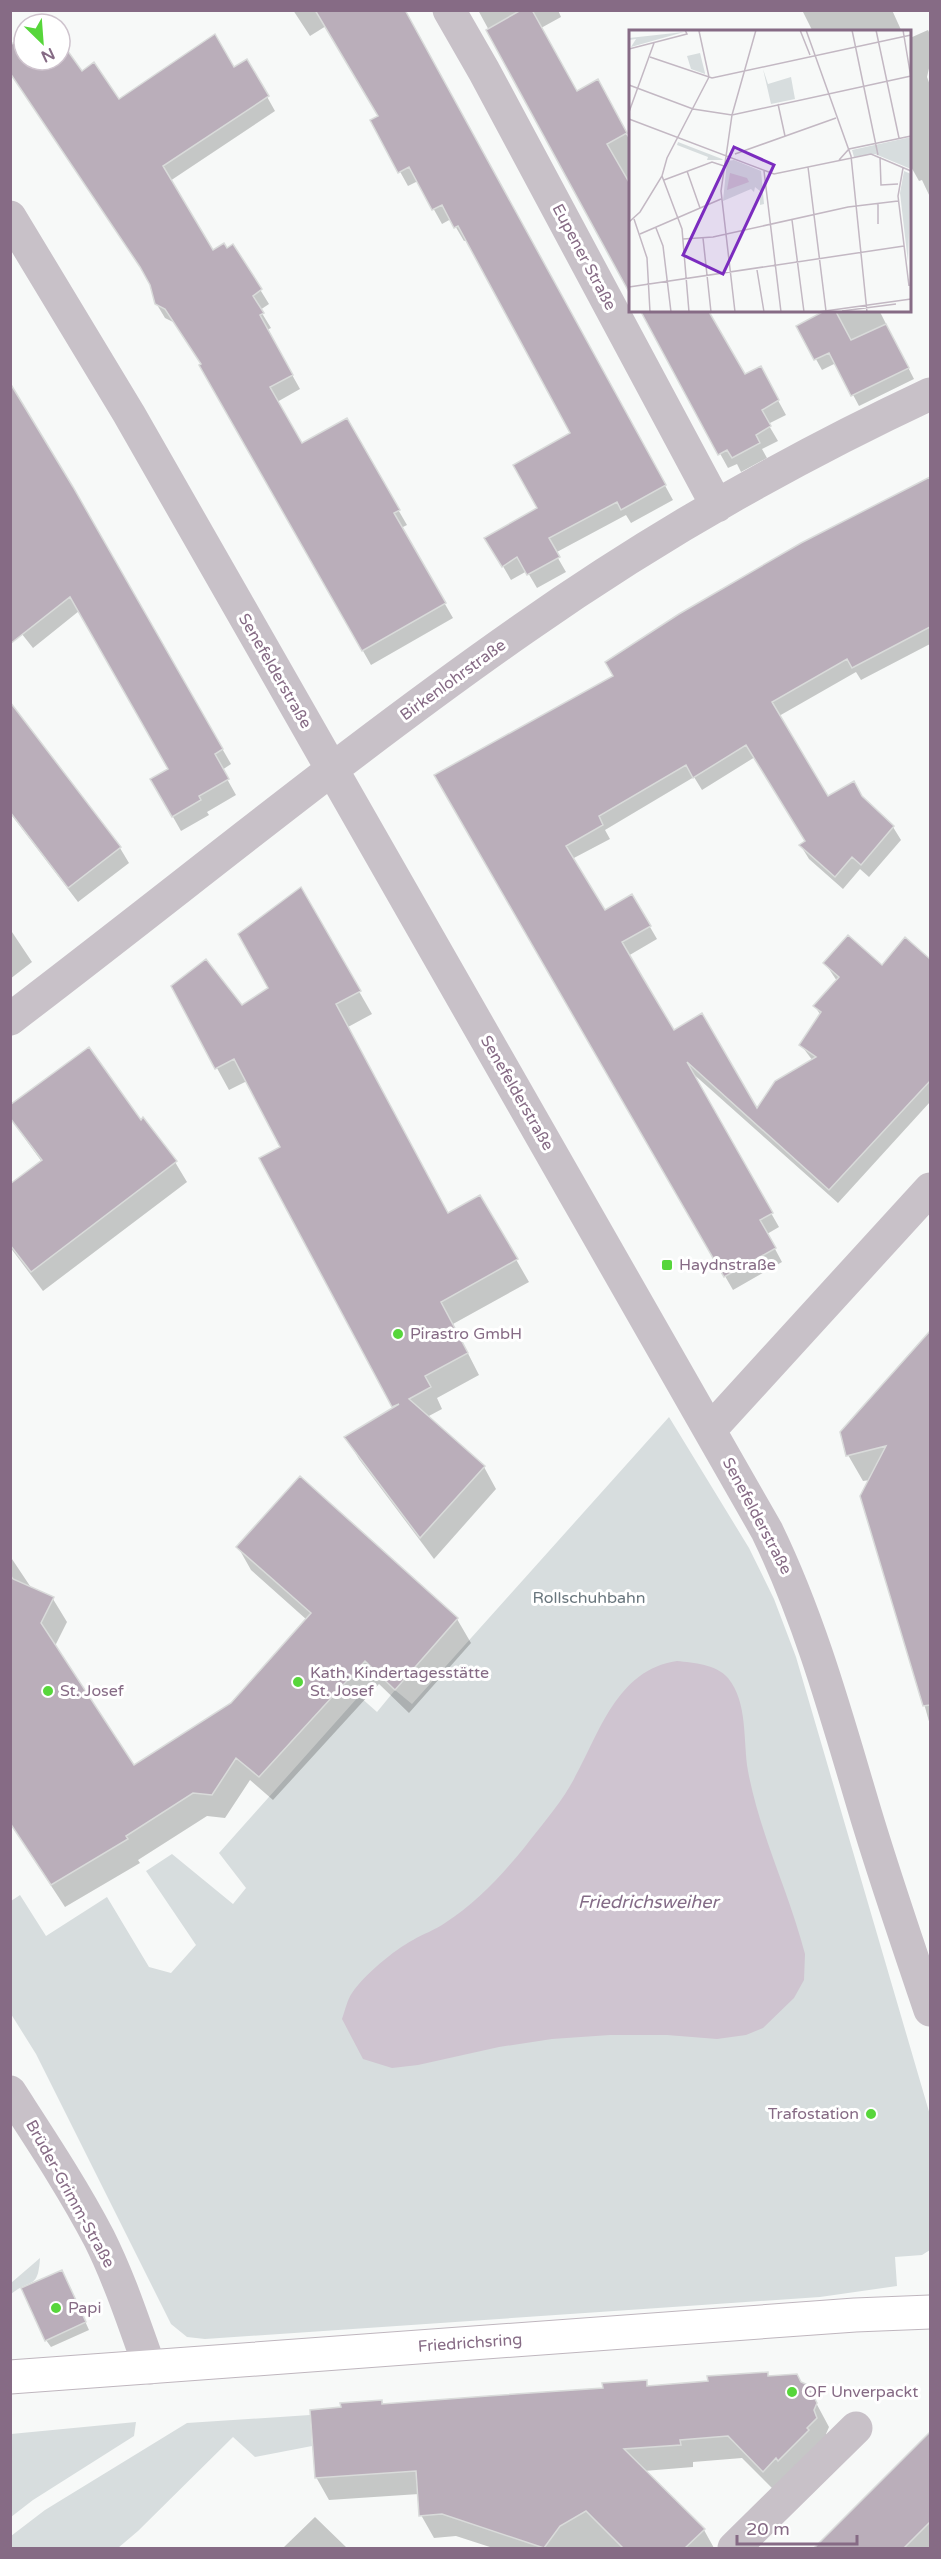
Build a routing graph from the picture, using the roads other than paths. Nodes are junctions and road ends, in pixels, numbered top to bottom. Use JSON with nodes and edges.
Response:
{"nodes":[{"id":1,"x":449,"y":10,"type":"edge"},
{"id":2,"x":10,"y":217,"type":"edge"},
{"id":3,"x":930,"y":394,"type":"edge"},
{"id":4,"x":717,"y":506,"type":"junction"},
{"id":5,"x":332,"y":770,"type":"junction"},
{"id":6,"x":10,"y":1019,"type":"edge"},
{"id":7,"x":930,"y":1189,"type":"edge"},
{"id":8,"x":710,"y":1430,"type":"junction"},
{"id":9,"x":930,"y":2010,"type":"edge"},
{"id":10,"x":10,"y":2092,"type":"edge"},
{"id":11,"x":930,"y":2312,"type":"edge"},
{"id":12,"x":150,"y":2367,"type":"junction"},
{"id":13,"x":10,"y":2376,"type":"edge"},
{"id":14,"x":856,"y":2428,"type":"dead end"},
{"id":15,"x":734,"y":2548,"type":"edge"}],
"edges":[{"from":1,"to":4,"type":"street","name":"Eupener Straße"},
{"from":2,"to":5,"type":"street","name":"Senefelderstraße"},
{"from":3,"to":4,"type":"street","name":"Birkenlohrstraße"},
{"from":4,"to":5,"type":"street","name":"Birkenlohrstraße"},
{"from":5,"to":6,"type":"street","name":"Birkenlohrstraße"},
{"from":5,"to":8,"type":"street","name":"Senefelderstraße"},
{"from":7,"to":8,"type":"street"},
{"from":8,"to":9,"type":"street","name":"Senefelderstraße"},
{"from":10,"to":12,"type":"street","name":"Brüder-Grimm-Straße"},
{"from":11,"to":12,"type":"street","name":"Friedrichsring"},
{"from":12,"to":13,"type":"street","name":"Friedrichsring"},
{"from":14,"to":15,"type":"street"}]}
